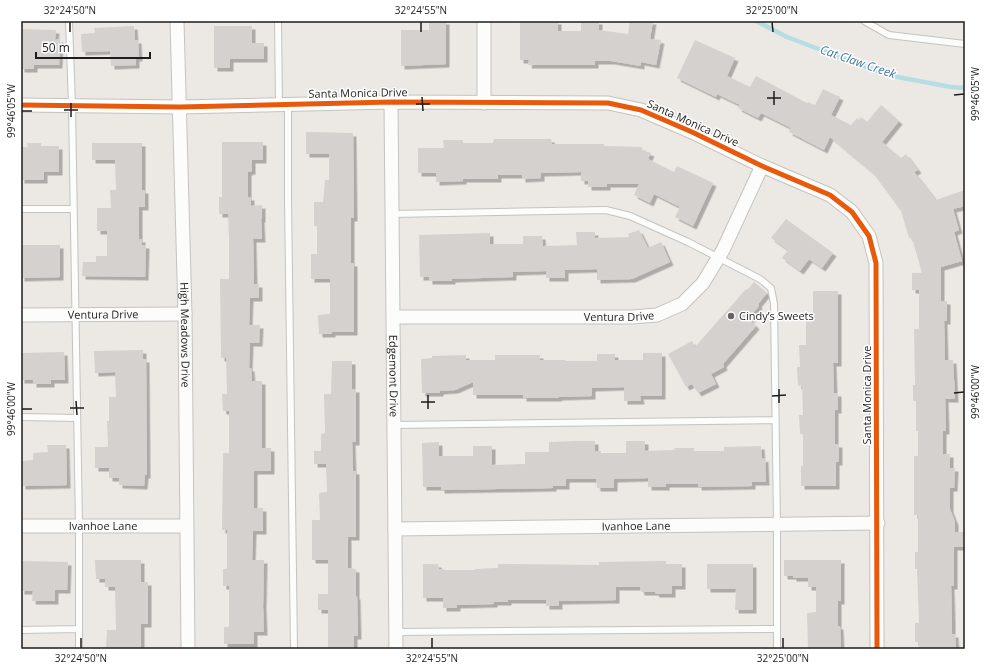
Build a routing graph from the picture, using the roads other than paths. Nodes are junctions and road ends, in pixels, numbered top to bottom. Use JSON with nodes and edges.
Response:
{"nodes":[{"id":1,"x":69,"y":21,"type":"edge"},
{"id":2,"x":177,"y":21,"type":"edge"},
{"id":3,"x":278,"y":21,"type":"edge"},
{"id":4,"x":484,"y":21,"type":"edge"},
{"id":5,"x":864,"y":21,"type":"edge"},
{"id":6,"x":965,"y":44,"type":"edge"},
{"id":7,"x":391,"y":102,"type":"junction"},
{"id":8,"x":484,"y":103,"type":"junction"},
{"id":9,"x":21,"y":105,"type":"edge"},
{"id":10,"x":284,"y":105,"type":"junction"},
{"id":11,"x":72,"y":106,"type":"junction"},
{"id":12,"x":180,"y":107,"type":"junction"},
{"id":13,"x":762,"y":166,"type":"junction"},
{"id":14,"x":73,"y":208,"type":"junction"},
{"id":15,"x":21,"y":209,"type":"edge"},
{"id":16,"x":393,"y":214,"type":"junction"},
{"id":17,"x":718,"y":256,"type":"junction"},
{"id":18,"x":185,"y":314,"type":"junction"},
{"id":19,"x":21,"y":315,"type":"edge"},
{"id":20,"x":75,"y":315,"type":"junction"},
{"id":21,"x":394,"y":318,"type":"junction"},
{"id":22,"x":21,"y":417,"type":"edge"},
{"id":23,"x":77,"y":418,"type":"junction"},
{"id":24,"x":775,"y":420,"type":"junction"},
{"id":25,"x":394,"y":424,"type":"junction"},
{"id":26,"x":878,"y":522,"type":"junction"},
{"id":27,"x":777,"y":524,"type":"junction"},
{"id":28,"x":21,"y":526,"type":"edge"},
{"id":29,"x":79,"y":526,"type":"junction"},
{"id":30,"x":186,"y":526,"type":"junction"},
{"id":31,"x":395,"y":529,"type":"junction"},
{"id":32,"x":79,"y":629,"type":"junction"},
{"id":33,"x":777,"y":629,"type":"junction"},
{"id":34,"x":21,"y":630,"type":"edge"},
{"id":35,"x":395,"y":632,"type":"junction"},
{"id":36,"x":79,"y":649,"type":"edge"},
{"id":37,"x":188,"y":649,"type":"edge"},
{"id":38,"x":294,"y":649,"type":"edge"},
{"id":39,"x":396,"y":649,"type":"edge"},
{"id":40,"x":777,"y":649,"type":"edge"},
{"id":41,"x":878,"y":649,"type":"edge"}],
"edges":[{"from":1,"to":11,"type":"lane"},
{"from":2,"to":12,"type":"street","name":"High Meadows Drive"},
{"from":3,"to":10,"type":"lane"},
{"from":4,"to":8,"type":"street"},
{"from":5,"to":6,"type":"lane"},
{"from":7,"to":8,"type":"street","name":"Santa Monica Drive"},
{"from":7,"to":10,"type":"street","name":"Santa Monica Drive"},
{"from":7,"to":16,"type":"street","name":"Edgemont Drive"},
{"from":8,"to":13,"type":"street","name":"Santa Monica Drive"},
{"from":9,"to":11,"type":"street","name":"Santa Monica Drive"},
{"from":10,"to":12,"type":"street","name":"Santa Monica Drive"},
{"from":10,"to":38,"type":"lane"},
{"from":11,"to":12,"type":"street","name":"Santa Monica Drive"},
{"from":11,"to":14,"type":"lane"},
{"from":12,"to":18,"type":"street","name":"High Meadows Drive"},
{"from":13,"to":17,"type":"street","name":"Ventura Drive"},
{"from":13,"to":26,"type":"street","name":"Santa Monica Drive"},
{"from":14,"to":15,"type":"lane"},
{"from":14,"to":20,"type":"lane"},
{"from":16,"to":17,"type":"lane"},
{"from":16,"to":21,"type":"street","name":"Edgemont Drive"},
{"from":17,"to":21,"type":"street","name":"Ventura Drive"},
{"from":17,"to":24,"type":"lane"},
{"from":18,"to":20,"type":"street","name":"Ventura Drive"},
{"from":18,"to":30,"type":"street","name":"High Meadows Drive"},
{"from":19,"to":20,"type":"street","name":"Ventura Drive"},
{"from":20,"to":23,"type":"lane"},
{"from":21,"to":25,"type":"street","name":"Edgemont Drive"},
{"from":22,"to":23,"type":"lane"},
{"from":23,"to":29,"type":"lane"},
{"from":24,"to":25,"type":"lane"},
{"from":24,"to":27,"type":"lane"},
{"from":25,"to":31,"type":"street","name":"Edgemont Drive"},
{"from":26,"to":27,"type":"street","name":"Ivanhoe Lane"},
{"from":26,"to":41,"type":"street","name":"Santa Monica Drive"},
{"from":27,"to":31,"type":"street","name":"Ivanhoe Lane"},
{"from":27,"to":33,"type":"lane"},
{"from":28,"to":29,"type":"street","name":"Ivanhoe Lane"},
{"from":29,"to":30,"type":"street","name":"Ivanhoe Lane"},
{"from":29,"to":32,"type":"lane"},
{"from":30,"to":37,"type":"street","name":"High Meadows Drive"},
{"from":31,"to":35,"type":"street","name":"Edgemont Drive"},
{"from":32,"to":34,"type":"lane"},
{"from":32,"to":36,"type":"lane"},
{"from":33,"to":35,"type":"lane"},
{"from":33,"to":40,"type":"lane"},
{"from":35,"to":39,"type":"street","name":"Edgemont Drive"}]}
